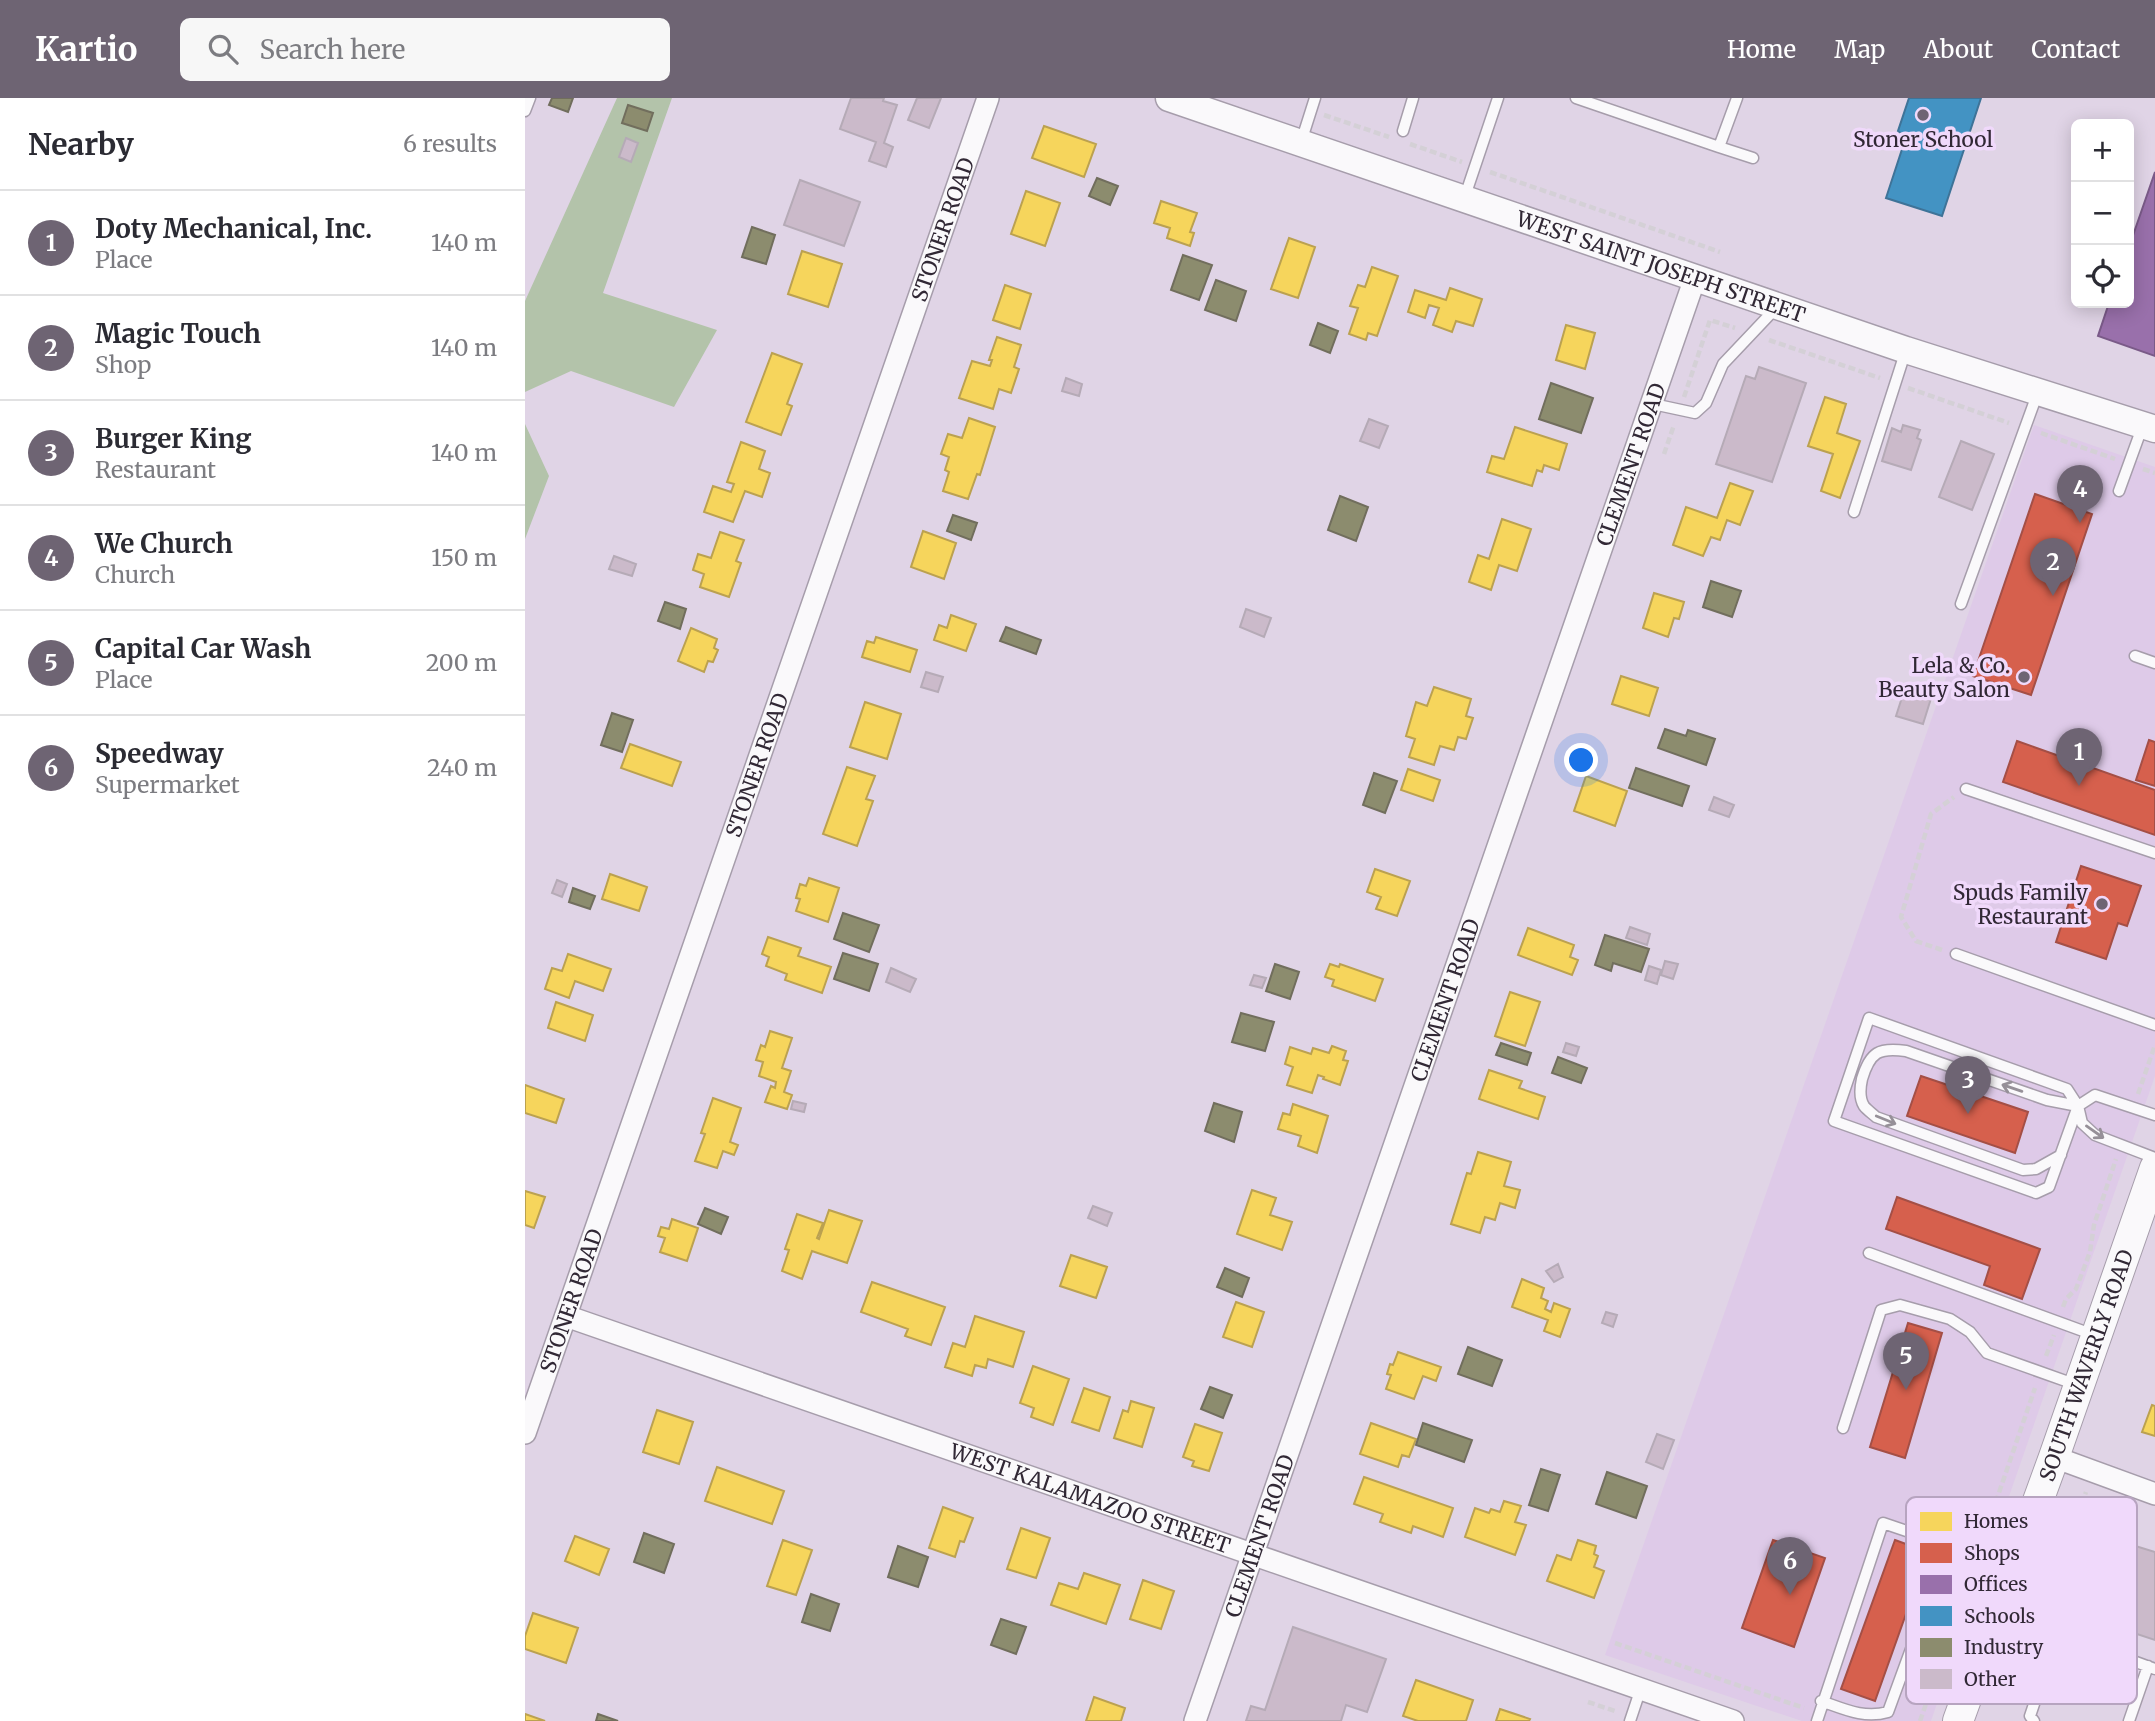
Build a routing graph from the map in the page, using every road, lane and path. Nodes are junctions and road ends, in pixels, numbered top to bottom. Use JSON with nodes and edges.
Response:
{"nodes":[{"id":1,"x":530,"y":98,"type":"edge"},
{"id":2,"x":988,"y":98,"type":"edge"},
{"id":3,"x":1169,"y":98,"type":"edge"},
{"id":4,"x":1301,"y":98,"type":"edge"},
{"id":5,"x":1413,"y":98,"type":"edge"},
{"id":6,"x":1498,"y":98,"type":"edge"},
{"id":7,"x":1576,"y":98,"type":"edge"},
{"id":8,"x":1737,"y":98,"type":"edge"},
{"id":9,"x":1595,"y":101,"type":"edge"},
{"id":10,"x":1198,"y":103,"type":"edge"},
{"id":11,"x":1313,"y":103,"type":"edge"},
{"id":12,"x":525,"y":111,"type":"edge"},
{"id":13,"x":1403,"y":131,"type":"dead end"},
{"id":14,"x":1300,"y":143,"type":"junction"},
{"id":15,"x":1719,"y":147,"type":"junction"},
{"id":16,"x":1753,"y":158,"type":"dead end"},
{"id":17,"x":1475,"y":167,"type":"junction"},
{"id":18,"x":1464,"y":199,"type":"junction"},
{"id":19,"x":1720,"y":252,"type":"dead end"},
{"id":20,"x":1695,"y":278,"type":"junction"},
{"id":21,"x":1779,"y":305,"type":"junction"},
{"id":22,"x":1906,"y":350,"type":"junction"},
{"id":23,"x":2038,"y":392,"type":"junction"},
{"id":24,"x":1653,"y":404,"type":"junction"},
{"id":25,"x":1970,"y":409,"type":"dead end"},
{"id":26,"x":2149,"y":427,"type":"edge"},
{"id":27,"x":2025,"y":428,"type":"junction"},
{"id":28,"x":2128,"y":464,"type":"junction"},
{"id":29,"x":2155,"y":473,"type":"edge"},
{"id":30,"x":2119,"y":491,"type":"dead end"},
{"id":31,"x":1854,"y":512,"type":"dead end"},
{"id":32,"x":1961,"y":604,"type":"dead end"},
{"id":33,"x":2135,"y":656,"type":"dead end"},
{"id":34,"x":2155,"y":663,"type":"edge"},
{"id":35,"x":1966,"y":789,"type":"joint"},
{"id":36,"x":2155,"y":853,"type":"edge"},
{"id":37,"x":1956,"y":954,"type":"joint"},
{"id":38,"x":2155,"y":1025,"type":"edge"},
{"id":39,"x":2078,"y":1106,"type":"junction"},
{"id":40,"x":2155,"y":1115,"type":"edge"},
{"id":41,"x":2061,"y":1155,"type":"junction"},
{"id":42,"x":2155,"y":1158,"type":"edge"},
{"id":43,"x":2155,"y":1168,"type":"edge"},
{"id":44,"x":1869,"y":1253,"type":"dead end"},
{"id":45,"x":566,"y":1316,"type":"junction"},
{"id":46,"x":2097,"y":1335,"type":"junction"},
{"id":47,"x":2079,"y":1385,"type":"junction"},
{"id":48,"x":1843,"y":1428,"type":"dead end"},
{"id":49,"x":525,"y":1433,"type":"edge"},
{"id":50,"x":2054,"y":1457,"type":"junction"},
{"id":51,"x":2093,"y":1472,"type":"junction"},
{"id":52,"x":2155,"y":1494,"type":"edge"},
{"id":53,"x":2039,"y":1497,"type":"edge"},
{"id":54,"x":2084,"y":1497,"type":"edge"},
{"id":55,"x":1906,"y":1531,"type":"edge"},
{"id":56,"x":1252,"y":1555,"type":"junction"},
{"id":57,"x":1615,"y":1643,"type":"dead end"},
{"id":58,"x":1906,"y":1663,"type":"edge"},
{"id":59,"x":2151,"y":1668,"type":"edge"},
{"id":60,"x":1641,"y":1688,"type":"junction"},
{"id":61,"x":1821,"y":1701,"type":"junction"},
{"id":62,"x":2137,"y":1702,"type":"edge"},
{"id":63,"x":1964,"y":1704,"type":"edge"},
{"id":64,"x":2034,"y":1704,"type":"edge"},
{"id":65,"x":2136,"y":1704,"type":"edge"},
{"id":66,"x":1817,"y":1717,"type":"edge"},
{"id":67,"x":1195,"y":1721,"type":"edge"},
{"id":68,"x":1630,"y":1721,"type":"edge"},
{"id":69,"x":1733,"y":1721,"type":"edge"},
{"id":70,"x":1958,"y":1721,"type":"edge"},
{"id":71,"x":2034,"y":1721,"type":"edge"},
{"id":72,"x":2129,"y":1721,"type":"edge"}],
"edges":[{"from":1,"to":12,"type":"lane"},
{"from":2,"to":45,"type":"street","name":"STONER ROAD"},
{"from":3,"to":10,"type":"street","name":"WEST SAINT JOSEPH STREET"},
{"from":4,"to":11,"type":"lane"},
{"from":5,"to":13,"type":"lane"},
{"from":6,"to":17,"type":"lane"},
{"from":7,"to":9,"type":"lane"},
{"from":8,"to":15,"type":"lane"},
{"from":9,"to":15,"type":"lane"},
{"from":10,"to":14,"type":"street","name":"WEST SAINT JOSEPH STREET"},
{"from":11,"to":14,"type":"lane"},
{"from":11,"to":17,"type":"path"},
{"from":14,"to":18,"type":"street","name":"WEST SAINT JOSEPH STREET"},
{"from":15,"to":16,"type":"lane"},
{"from":17,"to":18,"type":"lane"},
{"from":17,"to":19,"type":"path"},
{"from":18,"to":20,"type":"street","name":"WEST SAINT JOSEPH STREET"},
{"from":20,"to":21,"type":"street","name":"WEST SAINT JOSEPH STREET"},
{"from":20,"to":24,"type":"street","name":"CLEMENT ROAD"},
{"from":21,"to":22,"type":"street","name":"WEST SAINT JOSEPH STREET"},
{"from":21,"to":24,"type":"lane"},
{"from":22,"to":23,"type":"street","name":"WEST SAINT JOSEPH STREET"},
{"from":22,"to":31,"type":"lane"},
{"from":23,"to":26,"type":"street","name":"WEST SAINT JOSEPH STREET"},
{"from":23,"to":27,"type":"lane"},
{"from":24,"to":56,"type":"street","name":"CLEMENT ROAD"},
{"from":25,"to":27,"type":"path"},
{"from":26,"to":28,"type":"lane"},
{"from":27,"to":28,"type":"path"},
{"from":27,"to":32,"type":"lane"},
{"from":28,"to":29,"type":"path"},
{"from":28,"to":30,"type":"lane"},
{"from":33,"to":34,"type":"lane"},
{"from":35,"to":36,"type":"lane"},
{"from":35,"to":37,"type":"path"},
{"from":37,"to":38,"type":"lane"},
{"from":39,"to":40,"type":"lane"},
{"from":39,"to":41,"type":"lane"},
{"from":39,"to":41,"type":"lane","one_way":true},
{"from":39,"to":41,"type":"lane"},
{"from":39,"to":42,"type":"lane","one_way":true},
{"from":43,"to":46,"type":"main road","name":"SOUTH WAVERLY ROAD"},
{"from":44,"to":46,"type":"lane"},
{"from":45,"to":49,"type":"street","name":"STONER ROAD"},
{"from":45,"to":56,"type":"street","name":"WEST KALAMAZOO STREET"},
{"from":46,"to":47,"type":"main road","name":"SOUTH WAVERLY ROAD"},
{"from":47,"to":48,"type":"lane"},
{"from":47,"to":50,"type":"main road","name":"SOUTH WAVERLY ROAD"},
{"from":50,"to":51,"type":"street"},
{"from":50,"to":53,"type":"main road","name":"SOUTH WAVERLY ROAD"},
{"from":51,"to":52,"type":"street"},
{"from":51,"to":54,"type":"path"},
{"from":55,"to":61,"type":"lane"},
{"from":56,"to":60,"type":"street","name":"WEST KALAMAZOO STREET"},
{"from":56,"to":67,"type":"street","name":"CLEMENT ROAD"},
{"from":57,"to":66,"type":"path"},
{"from":58,"to":61,"type":"lane"},
{"from":59,"to":62,"type":"lane"},
{"from":60,"to":68,"type":"lane"},
{"from":60,"to":69,"type":"street","name":"WEST KALAMAZOO STREET"},
{"from":61,"to":66,"type":"lane"},
{"from":63,"to":70,"type":"main road","name":"SOUTH WAVERLY ROAD"},
{"from":64,"to":71,"type":"lane"},
{"from":65,"to":72,"type":"lane"}]}
